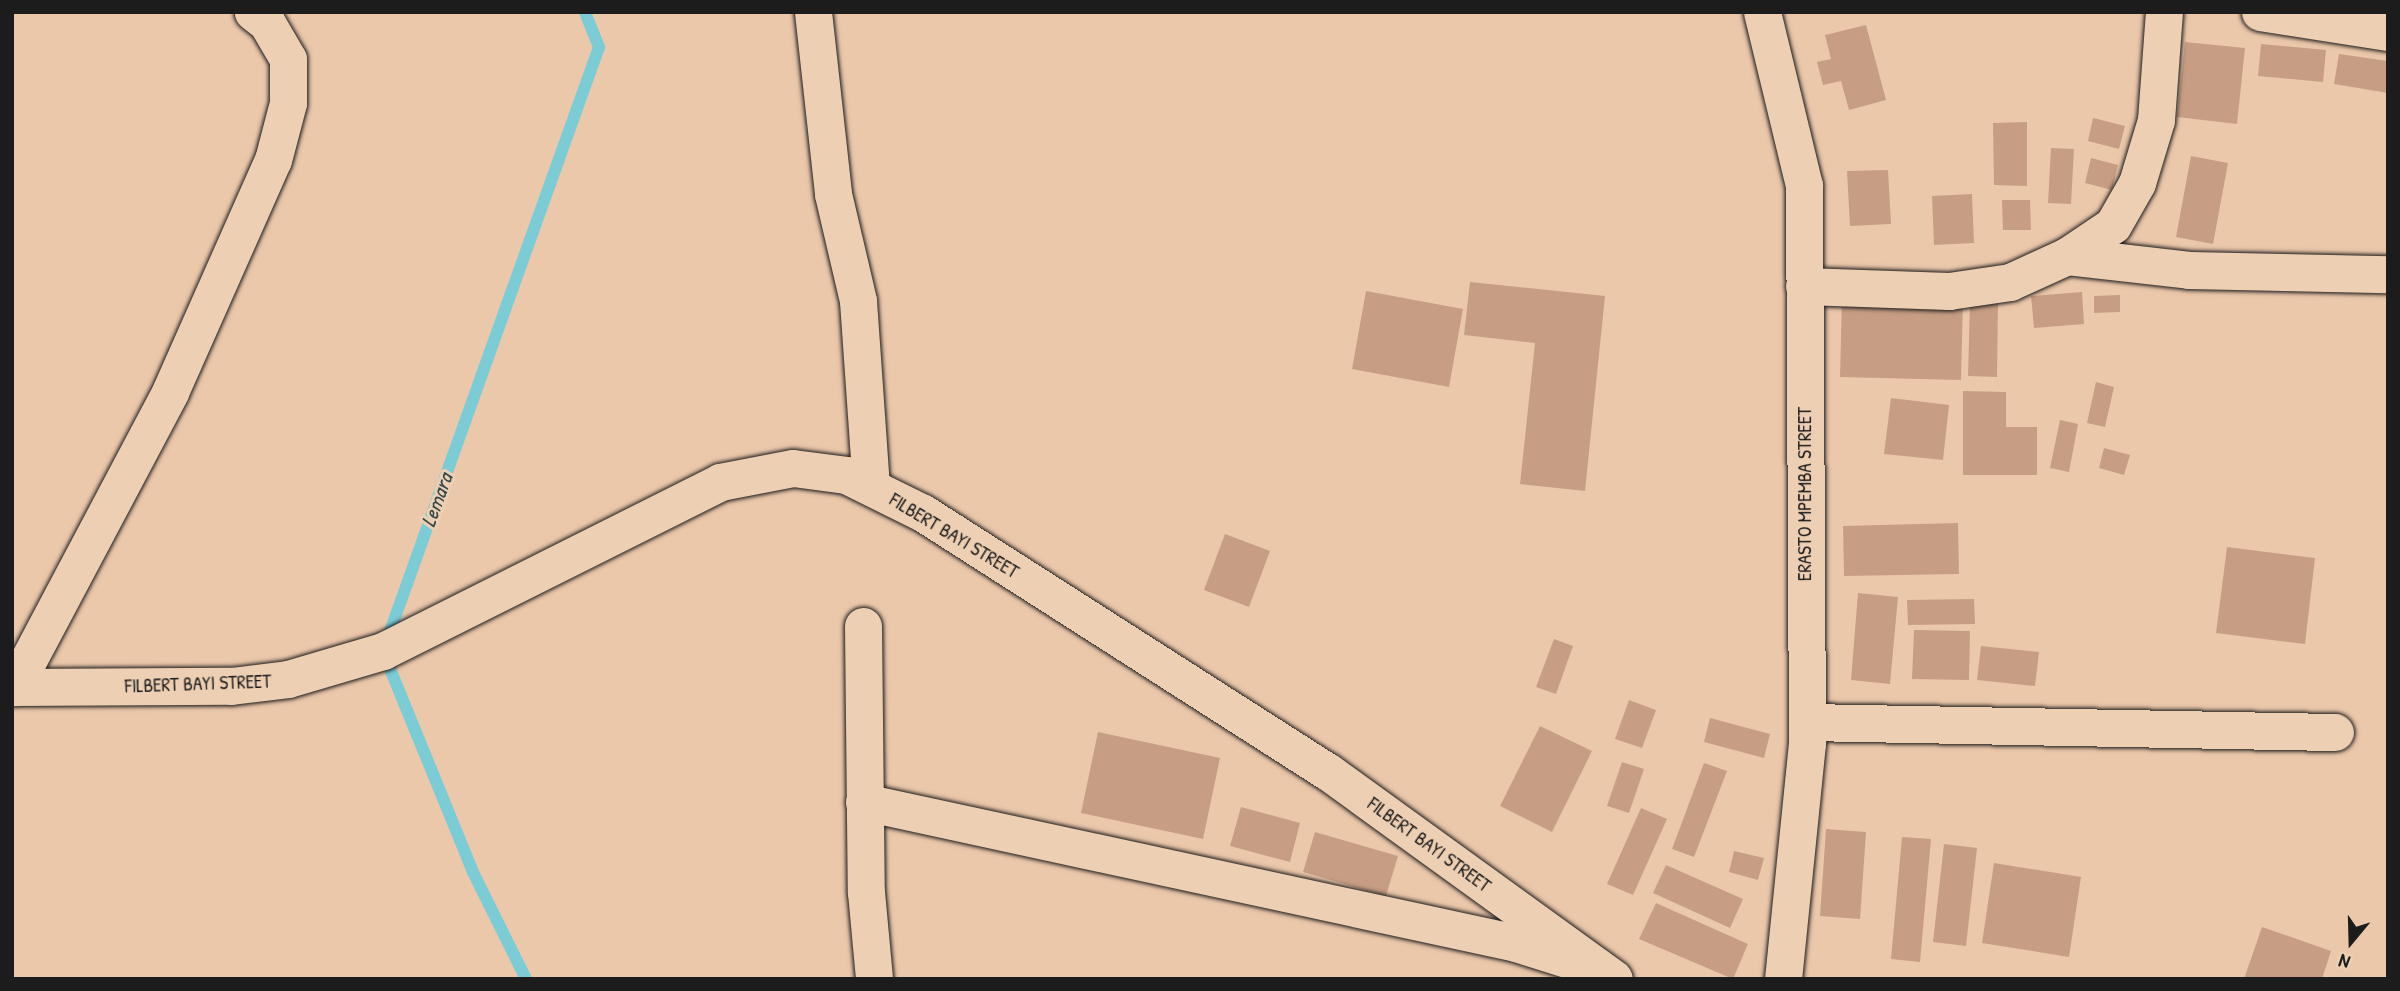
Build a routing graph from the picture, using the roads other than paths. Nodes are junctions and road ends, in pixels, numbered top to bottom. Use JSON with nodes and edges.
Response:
{"nodes":[{"id":1,"x":253,"y":12,"type":"edge"},
{"id":2,"x":813,"y":12,"type":"edge"},
{"id":3,"x":1762,"y":12,"type":"edge"},
{"id":4,"x":2164,"y":12,"type":"edge"},
{"id":5,"x":2260,"y":12,"type":"edge"},
{"id":6,"x":2388,"y":32,"type":"edge"},
{"id":7,"x":2067,"y":256,"type":"junction"},
{"id":8,"x":2388,"y":274,"type":"edge"},
{"id":9,"x":1804,"y":286,"type":"junction"},
{"id":10,"x":871,"y":487,"type":"junction"},
{"id":11,"x":863,"y":626,"type":"dead end"},
{"id":12,"x":13,"y":687,"type":"edge"},
{"id":13,"x":1807,"y":722,"type":"junction"},
{"id":14,"x":2335,"y":732,"type":"dead end"},
{"id":15,"x":864,"y":802,"type":"junction"},
{"id":16,"x":1609,"y":975,"type":"edge"},
{"id":17,"x":874,"y":979,"type":"edge"},
{"id":18,"x":1783,"y":979,"type":"edge"}],
"edges":[{"from":1,"to":12,"type":"street"},
{"from":2,"to":10,"type":"street"},
{"from":3,"to":9,"type":"street","name":"ERASTO MPEMBA STREET"},
{"from":4,"to":7,"type":"street"},
{"from":5,"to":6,"type":"street"},
{"from":7,"to":8,"type":"street"},
{"from":7,"to":9,"type":"street"},
{"from":9,"to":13,"type":"street","name":"ERASTO MPEMBA STREET"},
{"from":10,"to":12,"type":"street","name":"FILBERT BAYI STREET"},
{"from":10,"to":16,"type":"street","name":"FILBERT BAYI STREET"},
{"from":11,"to":15,"type":"street"},
{"from":13,"to":14,"type":"street"},
{"from":13,"to":18,"type":"street","name":"ERASTO MPEMBA STREET"},
{"from":15,"to":16,"type":"street"},
{"from":15,"to":17,"type":"street"}]}
